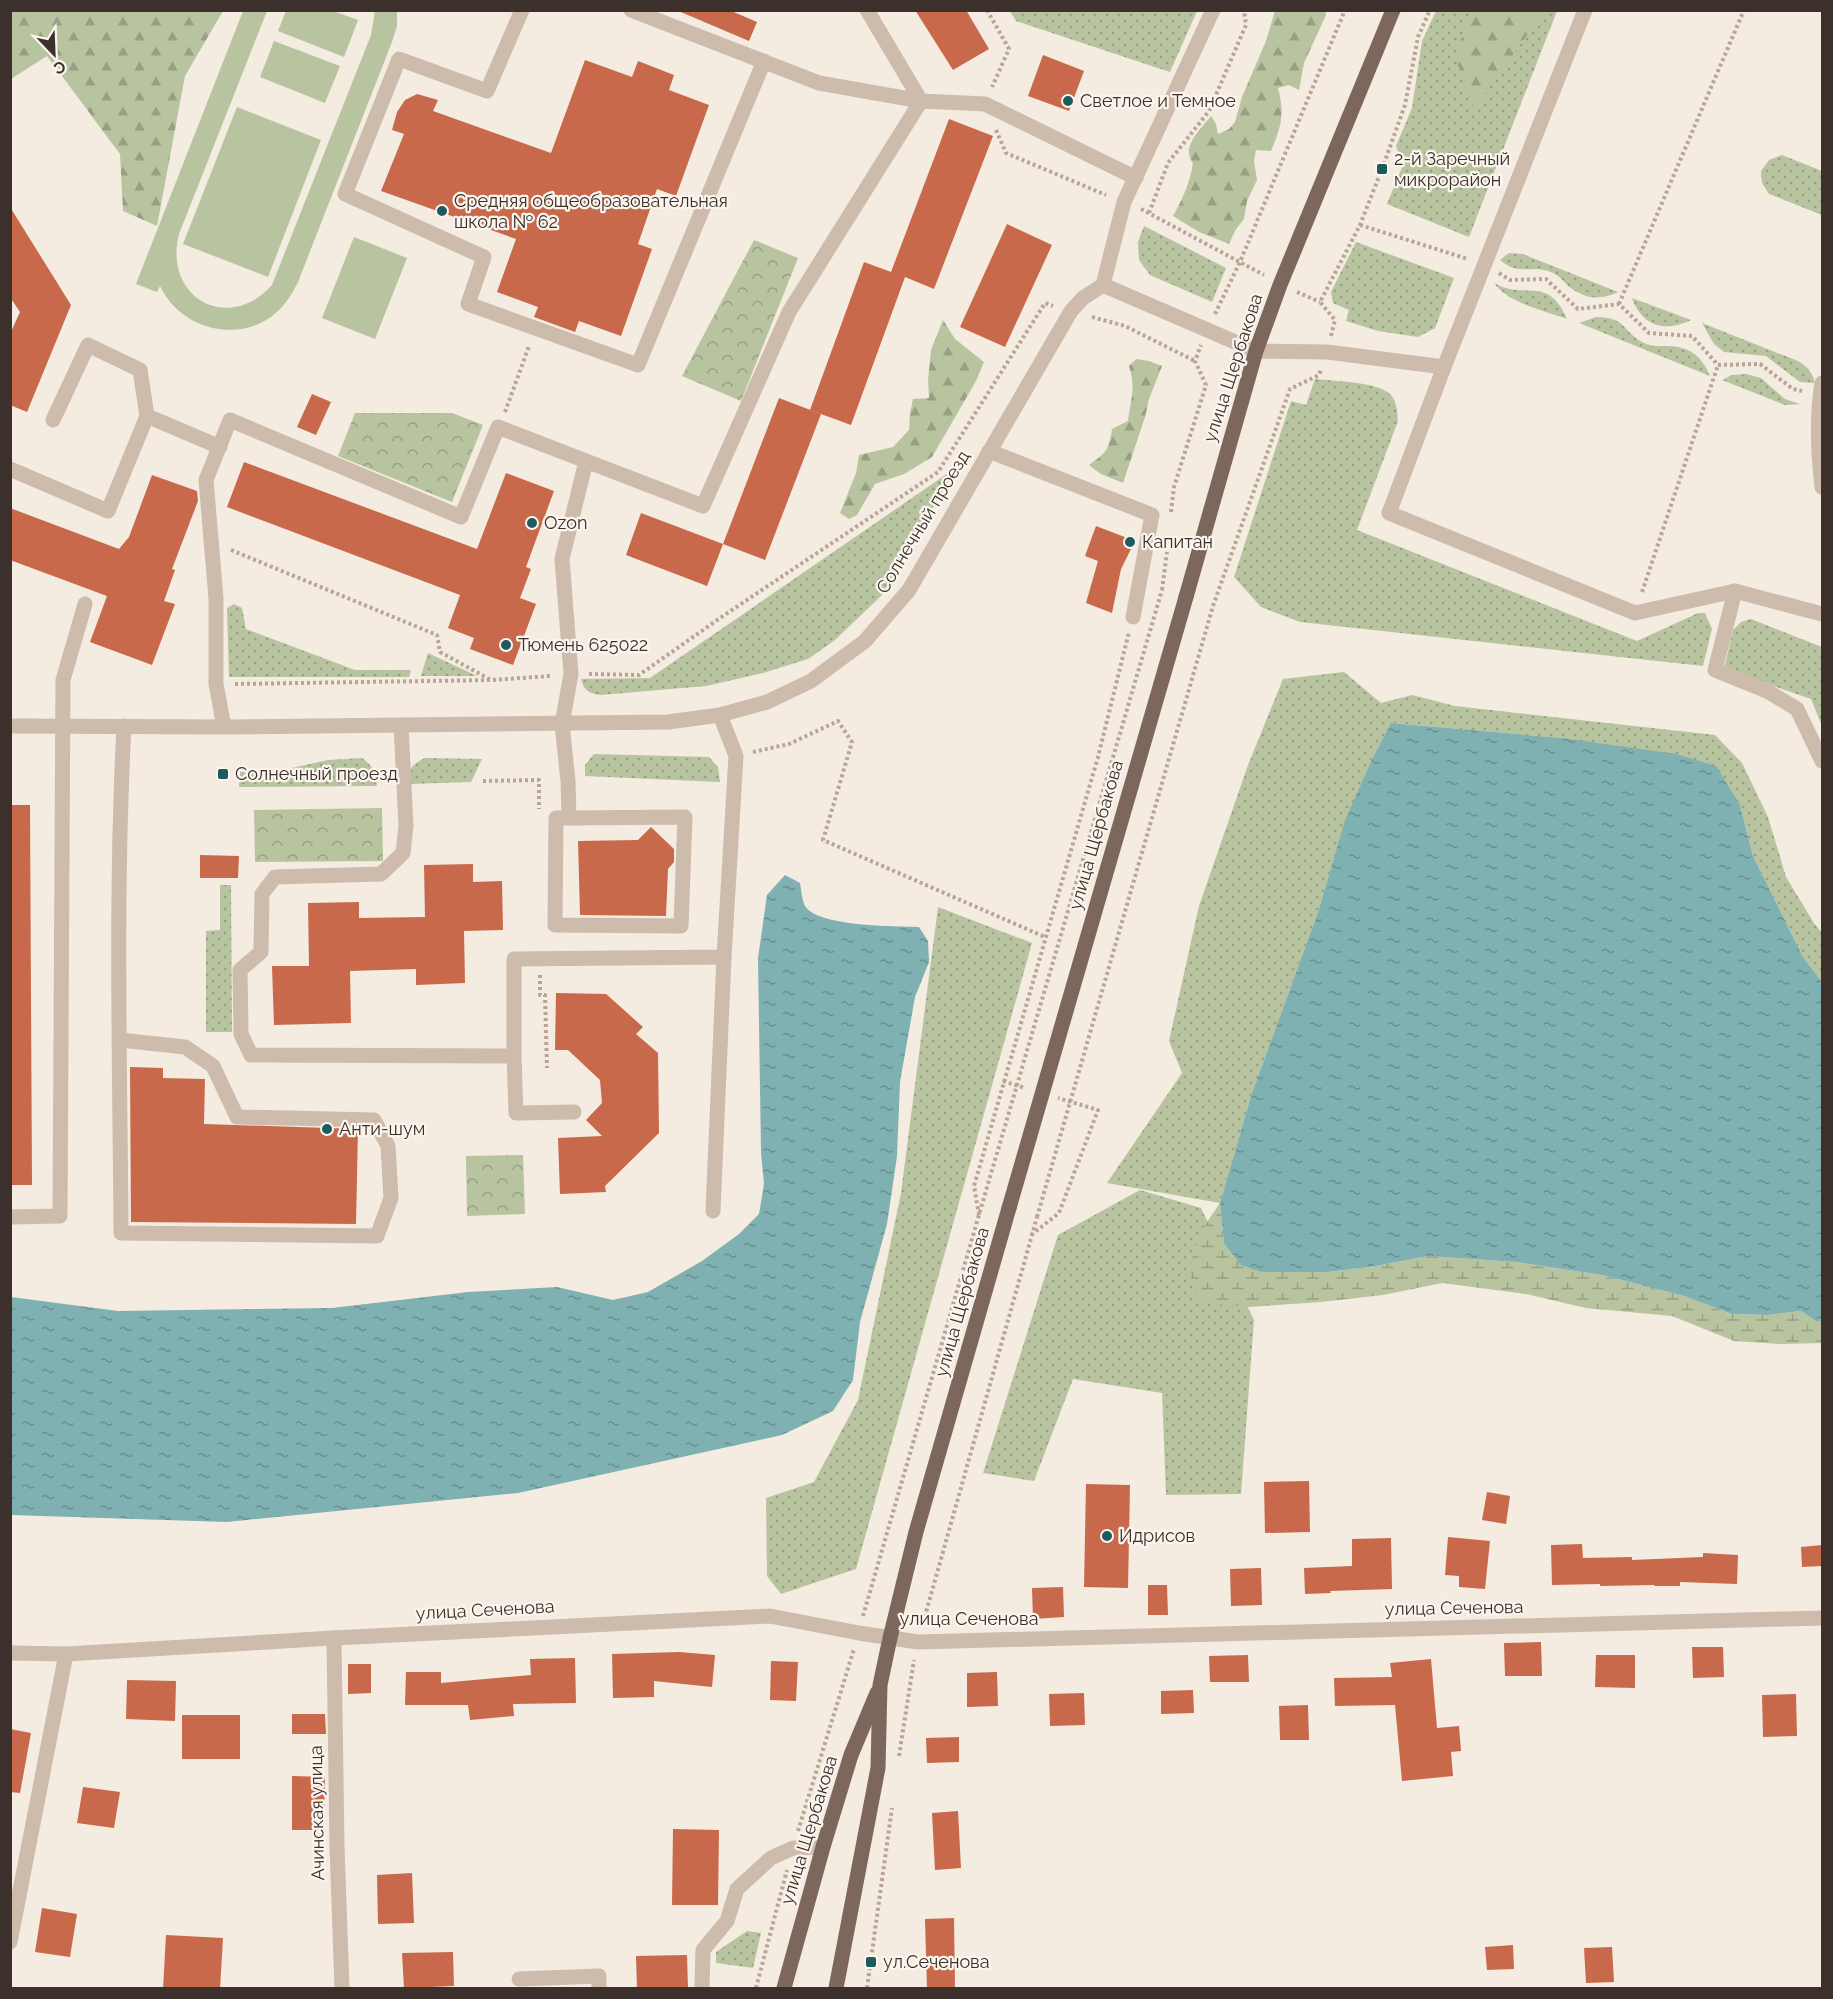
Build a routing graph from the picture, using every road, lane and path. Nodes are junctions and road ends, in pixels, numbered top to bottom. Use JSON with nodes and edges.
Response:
{"nodes":[{"id":1,"x":522,"y":10,"type":"edge"},
{"id":2,"x":631,"y":10,"type":"edge"},
{"id":3,"x":867,"y":10,"type":"edge"},
{"id":4,"x":987,"y":10,"type":"edge"},
{"id":5,"x":1213,"y":10,"type":"edge"},
{"id":6,"x":1244,"y":10,"type":"edge"},
{"id":7,"x":1345,"y":10,"type":"edge"},
{"id":8,"x":1393,"y":10,"type":"edge"},
{"id":9,"x":1430,"y":10,"type":"edge"},
{"id":10,"x":1585,"y":10,"type":"edge"},
{"id":11,"x":1744,"y":10,"type":"edge"},
{"id":12,"x":764,"y":61,"type":"junction"},
{"id":13,"x":921,"y":101,"type":"junction"},
{"id":14,"x":985,"y":104,"type":"junction"},
{"id":15,"x":1136,"y":178,"type":"junction"},
{"id":16,"x":1149,"y":213,"type":"dead end"},
{"id":17,"x":1360,"y":225,"type":"junction"},
{"id":18,"x":1484,"y":264,"type":"junction"},
{"id":19,"x":1103,"y":285,"type":"junction"},
{"id":20,"x":1619,"y":304,"type":"junction"},
{"id":21,"x":1071,"y":311,"type":"junction"},
{"id":22,"x":535,"y":328,"type":"junction"},
{"id":23,"x":1208,"y":330,"type":"junction"},
{"id":24,"x":1256,"y":351,"type":"junction"},
{"id":25,"x":1327,"y":352,"type":"junction"},
{"id":26,"x":1195,"y":361,"type":"junction"},
{"id":27,"x":1718,"y":365,"type":"junction"},
{"id":28,"x":1444,"y":367,"type":"junction"},
{"id":29,"x":1821,"y":389,"type":"edge"},
{"id":30,"x":147,"y":416,"type":"junction"},
{"id":31,"x":53,"y":420,"type":"dead end"},
{"id":32,"x":498,"y":426,"type":"junction"},
{"id":33,"x":220,"y":447,"type":"junction"},
{"id":34,"x":989,"y":451,"type":"junction"},
{"id":35,"x":586,"y":461,"type":"junction"},
{"id":36,"x":10,"y":469,"type":"edge"},
{"id":37,"x":1822,"y":488,"type":"edge"},
{"id":38,"x":1170,"y":520,"type":"dead end"},
{"id":39,"x":211,"y":542,"type":"junction"},
{"id":40,"x":1168,"y":544,"type":"dead end"},
{"id":41,"x":1736,"y":591,"type":"junction"},
{"id":42,"x":85,"y":604,"type":"dead end"},
{"id":43,"x":1635,"y":613,"type":"junction"},
{"id":44,"x":1822,"y":614,"type":"edge"},
{"id":45,"x":1133,"y":617,"type":"joint"},
{"id":46,"x":572,"y":674,"type":"junction"},
{"id":47,"x":492,"y":680,"type":"junction"},
{"id":48,"x":216,"y":684,"type":"junction"},
{"id":49,"x":720,"y":715,"type":"junction"},
{"id":50,"x":562,"y":724,"type":"junction"},
{"id":51,"x":401,"y":725,"type":"junction"},
{"id":52,"x":10,"y":726,"type":"edge"},
{"id":53,"x":62,"y":726,"type":"junction"},
{"id":54,"x":124,"y":726,"type":"junction"},
{"id":55,"x":224,"y":727,"type":"junction"},
{"id":56,"x":736,"y":756,"type":"junction"},
{"id":57,"x":1822,"y":761,"type":"edge"},
{"id":58,"x":483,"y":781,"type":"dead end"},
{"id":59,"x":539,"y":816,"type":"dead end"},
{"id":60,"x":569,"y":818,"type":"junction"},
{"id":61,"x":1045,"y":937,"type":"junction"},
{"id":62,"x":724,"y":957,"type":"junction"},
{"id":63,"x":539,"y":958,"type":"junction"},
{"id":64,"x":120,"y":1040,"type":"junction"},
{"id":65,"x":514,"y":1056,"type":"junction"},
{"id":66,"x":547,"y":1068,"type":"dead end"},
{"id":67,"x":1003,"y":1081,"type":"junction"},
{"id":68,"x":1035,"y":1091,"type":"dead end"},
{"id":69,"x":1056,"y":1097,"type":"dead end"},
{"id":70,"x":574,"y":1112,"type":"dead end"},
{"id":71,"x":713,"y":1211,"type":"dead end"},
{"id":72,"x":979,"y":1216,"type":"junction"},
{"id":73,"x":10,"y":1217,"type":"edge"},
{"id":74,"x":1031,"y":1235,"type":"junction"},
{"id":75,"x":1822,"y":1618,"type":"edge"},
{"id":76,"x":859,"y":1633,"type":"junction"},
{"id":77,"x":334,"y":1638,"type":"junction"},
{"id":78,"x":890,"y":1638,"type":"junction"},
{"id":79,"x":918,"y":1642,"type":"junction"},
{"id":80,"x":10,"y":1653,"type":"edge"},
{"id":81,"x":66,"y":1654,"type":"junction"},
{"id":82,"x":880,"y":1685,"type":"junction"},
{"id":83,"x":898,"y":1764,"type":"dead end"},
{"id":84,"x":893,"y":1799,"type":"dead end"},
{"id":85,"x":823,"y":1847,"type":"junction"},
{"id":86,"x":793,"y":1848,"type":"junction"},
{"id":87,"x":10,"y":1942,"type":"edge"},
{"id":88,"x":519,"y":1978,"type":"dead end"},
{"id":89,"x":342,"y":1989,"type":"edge"},
{"id":90,"x":599,"y":1989,"type":"edge"},
{"id":91,"x":702,"y":1989,"type":"edge"},
{"id":92,"x":756,"y":1989,"type":"edge"},
{"id":93,"x":784,"y":1989,"type":"edge"},
{"id":94,"x":836,"y":1989,"type":"edge"},
{"id":95,"x":867,"y":1989,"type":"edge"}],
"edges":[{"from":1,"to":22,"type":"street"},
{"from":2,"to":12,"type":"street"},
{"from":3,"to":13,"type":"street"},
{"from":4,"to":14,"type":"path"},
{"from":5,"to":15,"type":"street"},
{"from":6,"to":16,"type":"path"},
{"from":7,"to":23,"type":"path"},
{"from":8,"to":24,"type":"main road","name":"улица Щербакова"},
{"from":9,"to":17,"type":"path"},
{"from":10,"to":18,"type":"street"},
{"from":11,"to":20,"type":"path"},
{"from":12,"to":13,"type":"street"},
{"from":12,"to":22,"type":"street"},
{"from":13,"to":14,"type":"street"},
{"from":13,"to":35,"type":"street"},
{"from":14,"to":15,"type":"street"},
{"from":15,"to":19,"type":"street"},
{"from":17,"to":18,"type":"path"},
{"from":17,"to":25,"type":"path"},
{"from":18,"to":20,"type":"path"},
{"from":18,"to":28,"type":"street"},
{"from":19,"to":21,"type":"street","name":"Солнечный проезд"},
{"from":19,"to":23,"type":"street"},
{"from":20,"to":27,"type":"path"},
{"from":21,"to":26,"type":"path"},
{"from":21,"to":34,"type":"street","name":"Солнечный проезд"},
{"from":21,"to":46,"type":"path"},
{"from":22,"to":32,"type":"path"},
{"from":23,"to":24,"type":"street"},
{"from":23,"to":26,"type":"path"},
{"from":24,"to":25,"type":"street"},
{"from":24,"to":78,"type":"main road","name":"улица Щербакова","bridge":true},
{"from":25,"to":28,"type":"street"},
{"from":25,"to":74,"type":"path","bridge":true},
{"from":26,"to":38,"type":"path"},
{"from":27,"to":29,"type":"path"},
{"from":27,"to":43,"type":"path"},
{"from":28,"to":43,"type":"street"},
{"from":29,"to":37,"type":"street"},
{"from":30,"to":31,"type":"street"},
{"from":30,"to":33,"type":"street"},
{"from":30,"to":36,"type":"street"},
{"from":32,"to":33,"type":"street"},
{"from":32,"to":35,"type":"street"},
{"from":33,"to":39,"type":"street"},
{"from":34,"to":45,"type":"street"},
{"from":34,"to":49,"type":"street","name":"Солнечный проезд"},
{"from":35,"to":46,"type":"street"},
{"from":39,"to":47,"type":"path"},
{"from":39,"to":48,"type":"street"},
{"from":40,"to":72,"type":"path","bridge":true},
{"from":41,"to":43,"type":"street"},
{"from":41,"to":44,"type":"street"},
{"from":41,"to":57,"type":"street"},
{"from":42,"to":53,"type":"street"},
{"from":45,"to":61,"type":"path"},
{"from":46,"to":47,"type":"path"},
{"from":46,"to":50,"type":"street"},
{"from":47,"to":48,"type":"path"},
{"from":48,"to":55,"type":"street"},
{"from":49,"to":50,"type":"street","name":"Солнечный проезд"},
{"from":49,"to":56,"type":"street"},
{"from":50,"to":51,"type":"street","name":"Солнечный проезд"},
{"from":50,"to":60,"type":"street"},
{"from":51,"to":55,"type":"street","name":"Солнечный проезд"},
{"from":51,"to":65,"type":"street"},
{"from":52,"to":53,"type":"street","name":"Солнечный проезд"},
{"from":53,"to":54,"type":"street","name":"Солнечный проезд"},
{"from":53,"to":73,"type":"street"},
{"from":54,"to":55,"type":"street","name":"Солнечный проезд"},
{"from":54,"to":64,"type":"street"},
{"from":56,"to":61,"type":"path"},
{"from":56,"to":62,"type":"street"},
{"from":58,"to":59,"type":"path"},
{"from":60,"to":60,"type":"street"},
{"from":61,"to":67,"type":"path"},
{"from":62,"to":63,"type":"street"},
{"from":62,"to":71,"type":"street"},
{"from":63,"to":65,"type":"street"},
{"from":63,"to":66,"type":"path"},
{"from":64,"to":64,"type":"street"},
{"from":65,"to":70,"type":"street"},
{"from":67,"to":68,"type":"path"},
{"from":67,"to":72,"type":"path"},
{"from":69,"to":74,"type":"path"},
{"from":72,"to":76,"type":"path"},
{"from":74,"to":79,"type":"path"},
{"from":75,"to":79,"type":"street","name":"улица Сеченова"},
{"from":76,"to":77,"type":"street","name":"улица Сеченова"},
{"from":76,"to":78,"type":"street","name":"улица Сеченова"},
{"from":76,"to":86,"type":"path"},
{"from":77,"to":81,"type":"street","name":"улица Сеченова"},
{"from":77,"to":89,"type":"street","name":"Ачинская улица"},
{"from":78,"to":79,"type":"street","name":"улица Сеченова"},
{"from":78,"to":82,"type":"main road","name":"улица Щербакова"},
{"from":79,"to":83,"type":"path"},
{"from":80,"to":81,"type":"street","name":"улица Сеченова"},
{"from":81,"to":87,"type":"street"},
{"from":82,"to":85,"type":"main road","name":"улица Щербакова"},
{"from":82,"to":94,"type":"main road","name":"улица Щербакова"},
{"from":84,"to":95,"type":"path"},
{"from":85,"to":86,"type":"street"},
{"from":85,"to":93,"type":"main road","name":"улица Щербакова"},
{"from":86,"to":91,"type":"street"},
{"from":86,"to":92,"type":"path"},
{"from":88,"to":90,"type":"street"}]}
